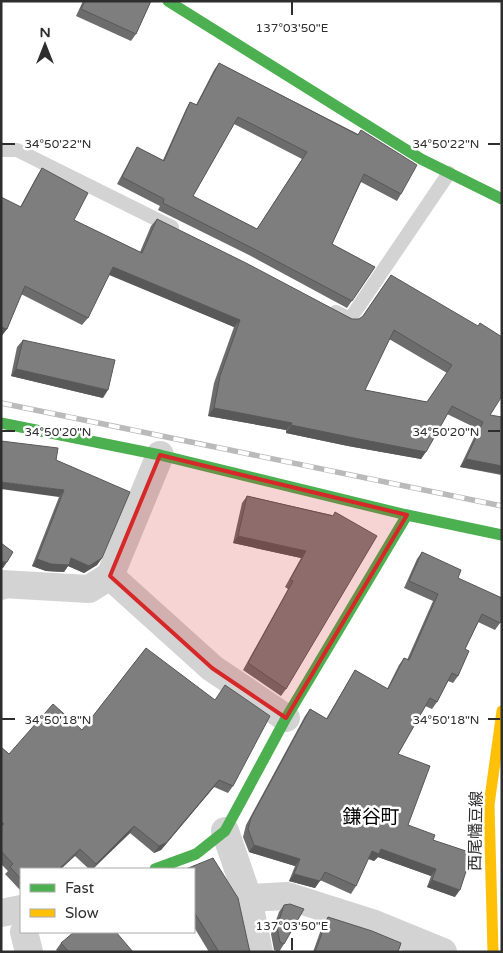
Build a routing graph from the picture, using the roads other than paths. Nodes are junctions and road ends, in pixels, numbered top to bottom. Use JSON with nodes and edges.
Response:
{"nodes":[{"id":1,"x":168,"y":1,"type":"edge"},
{"id":2,"x":1,"y":150,"type":"edge"},
{"id":3,"x":449,"y":173,"type":"junction"},
{"id":4,"x":502,"y":199,"type":"edge"},
{"id":5,"x":184,"y":232,"type":"edge"},
{"id":6,"x":324,"y":305,"type":"edge"},
{"id":7,"x":1,"y":423,"type":"edge"},
{"id":8,"x":160,"y":455,"type":"junction"},
{"id":9,"x":407,"y":515,"type":"junction"},
{"id":10,"x":502,"y":535,"type":"edge"},
{"id":11,"x":110,"y":576,"type":"junction"},
{"id":12,"x":1,"y":586,"type":"edge"},
{"id":13,"x":502,"y":711,"type":"edge"},
{"id":14,"x":286,"y":718,"type":"junction"},
{"id":15,"x":495,"y":807,"type":"edge"},
{"id":16,"x":225,"y":831,"type":"junction"},
{"id":17,"x":158,"y":868,"type":"edge"},
{"id":18,"x":248,"y":898,"type":"junction"},
{"id":19,"x":22,"y":933,"type":"edge"},
{"id":20,"x":29,"y":952,"type":"edge"},
{"id":21,"x":259,"y":952,"type":"edge"},
{"id":22,"x":443,"y":952,"type":"edge"},
{"id":23,"x":493,"y":952,"type":"edge"}],
"edges":[{"from":1,"to":3,"type":"street"},
{"from":2,"to":5,"type":"lane"},
{"from":3,"to":4,"type":"street"},
{"from":3,"to":6,"type":"lane"},
{"from":7,"to":8,"type":"street"},
{"from":8,"to":9,"type":"street"},
{"from":8,"to":11,"type":"street"},
{"from":9,"to":10,"type":"street"},
{"from":9,"to":14,"type":"street"},
{"from":11,"to":12,"type":"street"},
{"from":11,"to":14,"type":"street"},
{"from":13,"to":15,"type":"street","name":"西尾幡豆線"},
{"from":14,"to":16,"type":"street"},
{"from":15,"to":23,"type":"street","name":"西尾幡豆線"},
{"from":16,"to":17,"type":"street"},
{"from":16,"to":18,"type":"street"},
{"from":18,"to":21,"type":"street"},
{"from":18,"to":22,"type":"street"},
{"from":19,"to":20,"type":"street"}]}
